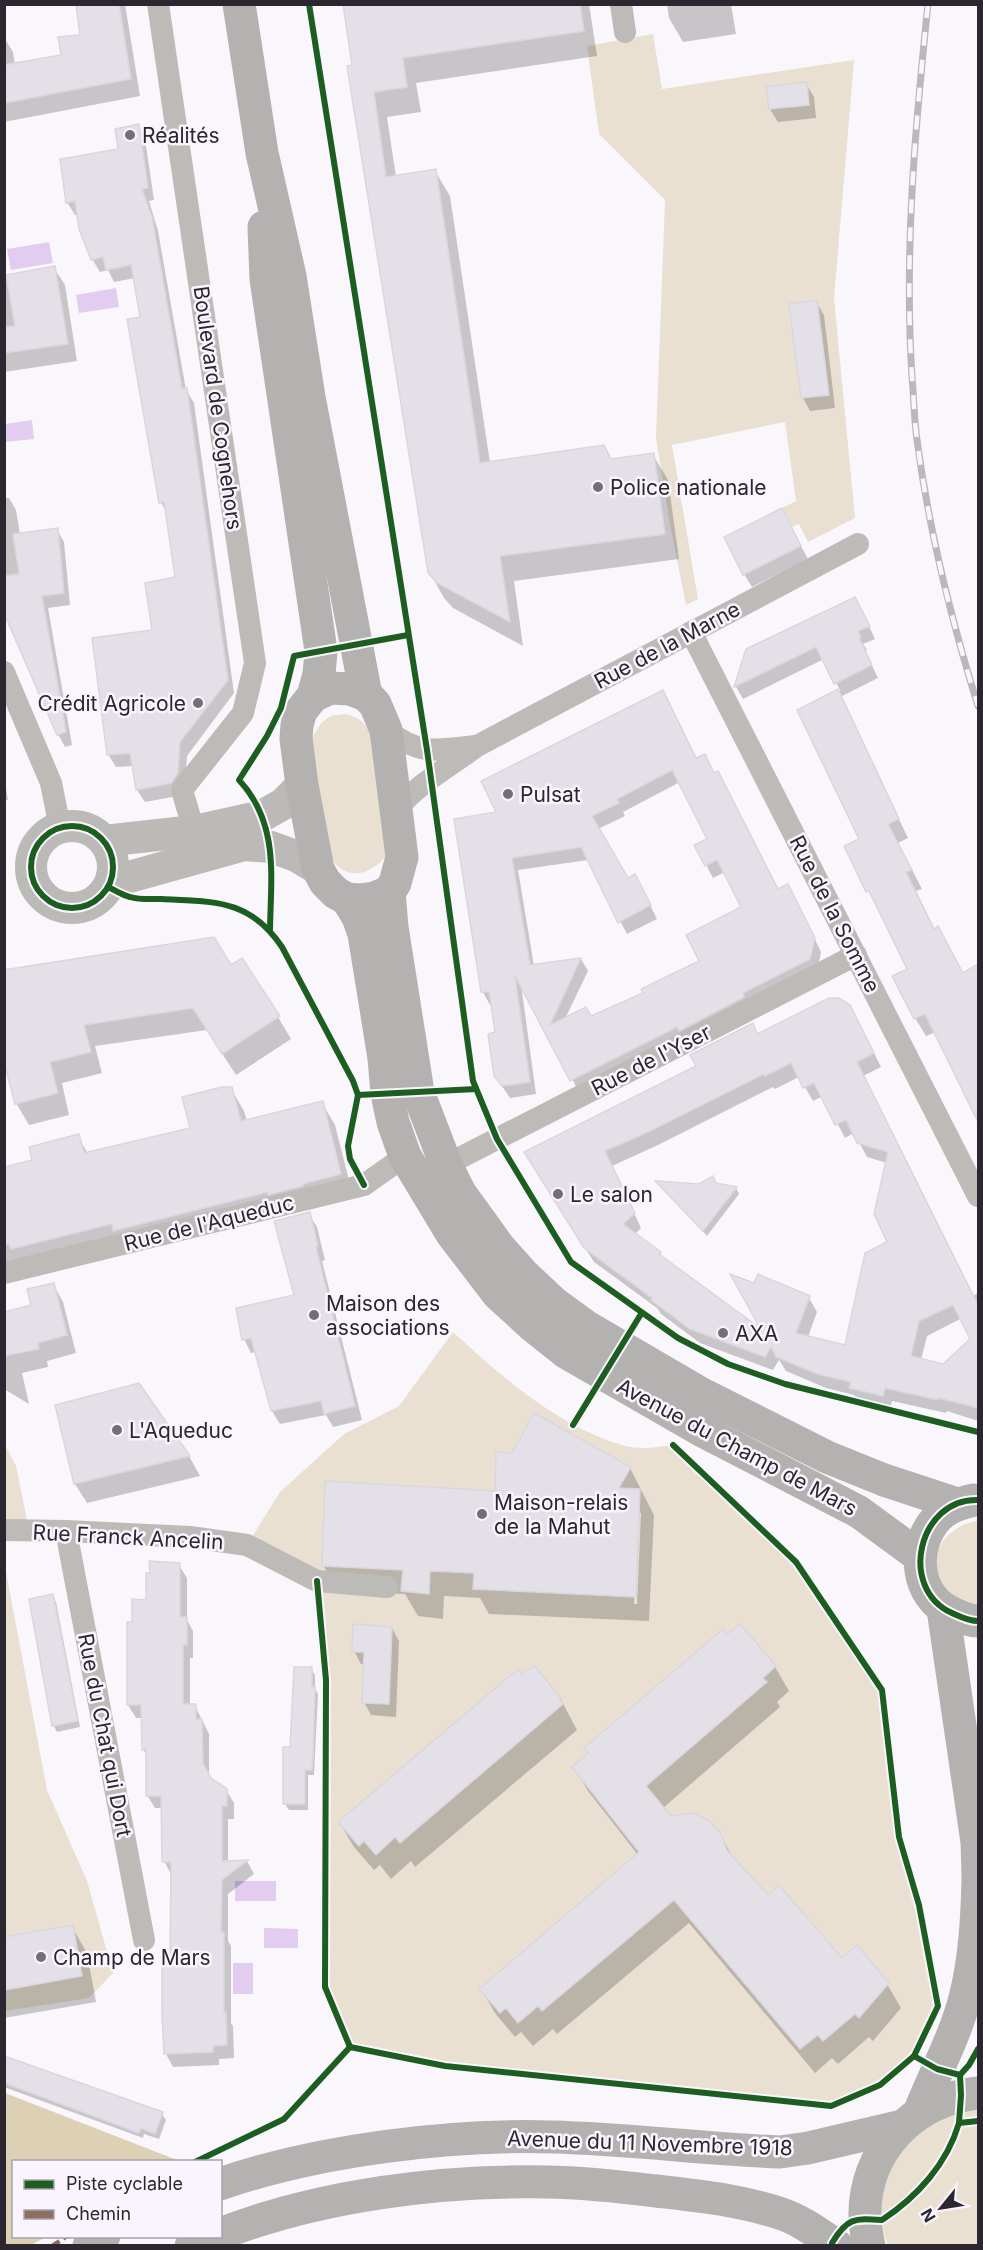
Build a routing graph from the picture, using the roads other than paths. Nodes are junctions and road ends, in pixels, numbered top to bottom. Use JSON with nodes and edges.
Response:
{"nodes":[{"id":1,"x":158,"y":4,"type":"edge"},
{"id":2,"x":239,"y":4,"type":"edge"},
{"id":3,"x":621,"y":4,"type":"edge"},
{"id":4,"x":625,"y":32,"type":"dead end"},
{"id":5,"x":262,"y":153,"type":"junction"},
{"id":6,"x":858,"y":544,"type":"dead end"},
{"id":7,"x":691,"y":632,"type":"junction"},
{"id":8,"x":4,"y":672,"type":"edge"},
{"id":9,"x":366,"y":695,"type":"junction"},
{"id":10,"x":313,"y":696,"type":"junction"},
{"id":11,"x":386,"y":730,"type":"junction"},
{"id":12,"x":477,"y":746,"type":"junction"},
{"id":13,"x":302,"y":785,"type":"junction"},
{"id":14,"x":397,"y":809,"type":"junction"},
{"id":15,"x":60,"y":828,"type":"junction"},
{"id":16,"x":194,"y":831,"type":"junction"},
{"id":17,"x":104,"y":841,"type":"junction"},
{"id":18,"x":19,"y":856,"type":"edge"},
{"id":19,"x":318,"y":869,"type":"junction"},
{"id":20,"x":111,"y":882,"type":"junction"},
{"id":21,"x":388,"y":892,"type":"junction"},
{"id":22,"x":346,"y":899,"type":"junction"},
{"id":23,"x":855,"y":955,"type":"junction"},
{"id":24,"x":405,"y":1156,"type":"junction"},
{"id":25,"x":446,"y":1165,"type":"junction"},
{"id":26,"x":978,"y":1196,"type":"edge"},
{"id":27,"x":4,"y":1273,"type":"edge"},
{"id":28,"x":968,"y":1502,"type":"edge"},
{"id":29,"x":4,"y":1530,"type":"edge"},
{"id":30,"x":66,"y":1531,"type":"junction"},
{"id":31,"x":919,"y":1556,"type":"junction"},
{"id":32,"x":387,"y":1587,"type":"dead end"},
{"id":33,"x":944,"y":1609,"type":"junction"},
{"id":34,"x":978,"y":1620,"type":"edge"},
{"id":35,"x":978,"y":1878,"type":"edge"},
{"id":36,"x":144,"y":1940,"type":"dead end"},
{"id":37,"x":978,"y":2093,"type":"edge"},
{"id":38,"x":910,"y":2120,"type":"junction"},
{"id":39,"x":222,"y":2183,"type":"edge"},
{"id":40,"x":222,"y":2233,"type":"edge"},
{"id":41,"x":101,"y":2238,"type":"edge"},
{"id":42,"x":209,"y":2238,"type":"edge"},
{"id":43,"x":88,"y":2246,"type":"edge"},
{"id":44,"x":191,"y":2246,"type":"edge"},
{"id":45,"x":837,"y":2246,"type":"edge"},
{"id":46,"x":869,"y":2246,"type":"edge"}],
"edges":[{"from":1,"to":16,"type":"street","name":"Boulevard de Cognehors"},
{"from":2,"to":5,"type":"main road"},
{"from":3,"to":4,"type":"street"},
{"from":5,"to":9,"type":"main road"},
{"from":5,"to":10,"type":"main road"},
{"from":6,"to":7,"type":"street","name":"Rue de la Marne"},
{"from":7,"to":12,"type":"street","name":"Rue de la Marne"},
{"from":7,"to":23,"type":"street","name":"Rue de la Somme"},
{"from":8,"to":15,"type":"street"},
{"from":9,"to":10,"type":"main road"},
{"from":9,"to":11,"type":"main road"},
{"from":10,"to":13,"type":"main road"},
{"from":11,"to":12,"type":"street","name":"Rue de la Marne"},
{"from":11,"to":14,"type":"main road"},
{"from":12,"to":14,"type":"street","name":"Rue de la Marne"},
{"from":13,"to":16,"type":"main road"},
{"from":13,"to":19,"type":"main road"},
{"from":14,"to":21,"type":"main road"},
{"from":15,"to":17,"type":"main road"},
{"from":15,"to":18,"type":"main road"},
{"from":16,"to":17,"type":"main road"},
{"from":17,"to":20,"type":"main road"},
{"from":18,"to":20,"type":"main road"},
{"from":19,"to":20,"type":"main road"},
{"from":19,"to":22,"type":"main road","name":"Avenue du Champ de Mars"},
{"from":21,"to":22,"type":"main road"},
{"from":21,"to":25,"type":"main road","name":"Avenue du Champ de Mars"},
{"from":22,"to":24,"type":"main road","name":"Avenue du Champ de Mars"},
{"from":23,"to":25,"type":"street","name":"Rue de l'Yser"},
{"from":23,"to":26,"type":"street","name":"Rue de la Somme"},
{"from":24,"to":27,"type":"street","name":"Rue de l'Aqueduc"},
{"from":24,"to":31,"type":"main road","name":"Avenue du Champ de Mars"},
{"from":25,"to":28,"type":"main road","name":"Avenue du Champ de Mars"},
{"from":28,"to":31,"type":"main road"},
{"from":29,"to":30,"type":"street","name":"Rue Franck Ancelin"},
{"from":30,"to":32,"type":"street","name":"Rue Franck Ancelin"},
{"from":30,"to":36,"type":"street","name":"Rue du Chat qui Dort"},
{"from":31,"to":33,"type":"main road"},
{"from":33,"to":34,"type":"main road"},
{"from":33,"to":35,"type":"main road"},
{"from":35,"to":38,"type":"main road"},
{"from":37,"to":38,"type":"main road"},
{"from":38,"to":39,"type":"main road","name":"Avenue du 11 Novembre 1918"},
{"from":38,"to":46,"type":"main road"},
{"from":40,"to":45,"type":"main road","name":"Avenue du 11 Novembre 1918"},
{"from":41,"to":43,"type":"main road"},
{"from":42,"to":44,"type":"main road"}]}
